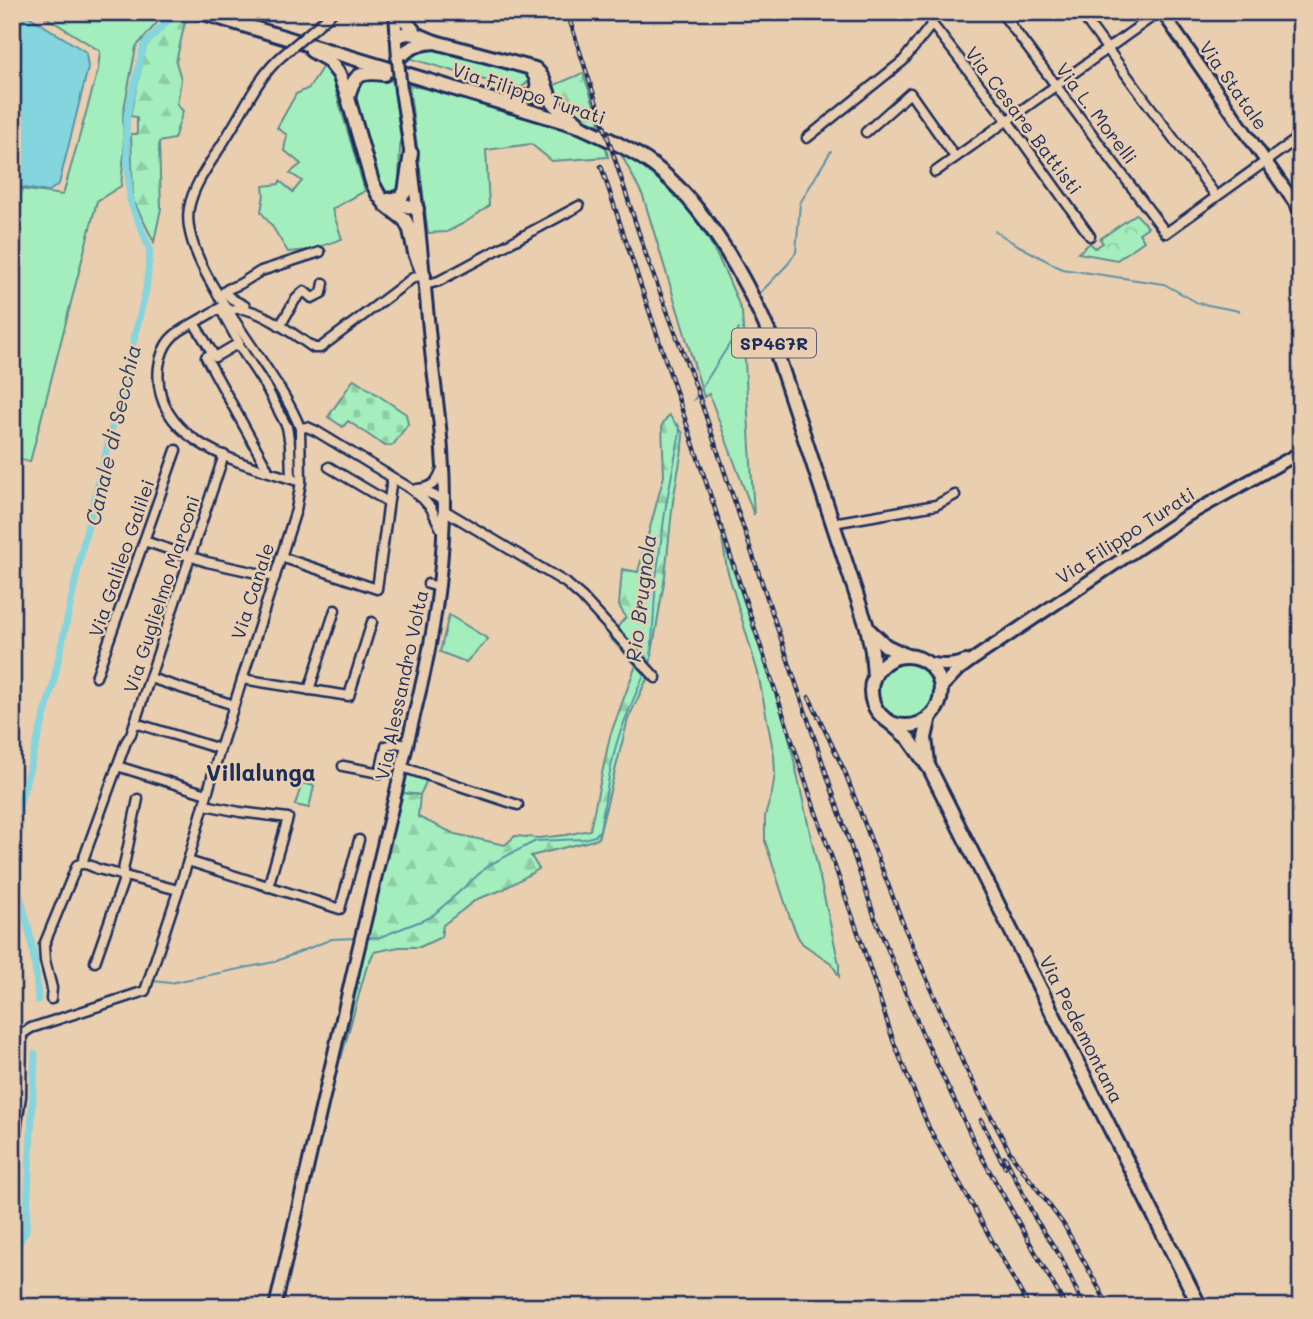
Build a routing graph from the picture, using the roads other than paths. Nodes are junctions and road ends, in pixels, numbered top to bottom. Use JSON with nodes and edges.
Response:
{"nodes":[{"id":1,"x":200,"y":12,"type":"edge"},
{"id":2,"x":226,"y":12,"type":"edge"},
{"id":3,"x":334,"y":12,"type":"edge"},
{"id":4,"x":397,"y":12,"type":"edge"},
{"id":5,"x":1001,"y":12,"type":"edge"},
{"id":6,"x":1080,"y":12,"type":"edge"},
{"id":7,"x":1161,"y":12,"type":"edge"},
{"id":8,"x":276,"y":35,"type":"junction"},
{"id":9,"x":397,"y":36,"type":"junction"},
{"id":10,"x":425,"y":40,"type":"junction"},
{"id":11,"x":1107,"y":49,"type":"junction"},
{"id":12,"x":398,"y":59,"type":"junction"},
{"id":13,"x":528,"y":66,"type":"junction"},
{"id":14,"x":419,"y":79,"type":"junction"},
{"id":15,"x":1056,"y":85,"type":"junction"},
{"id":16,"x":348,"y":98,"type":"junction"},
{"id":17,"x":499,"y":102,"type":"junction"},
{"id":18,"x":1007,"y":120,"type":"junction"},
{"id":19,"x":582,"y":127,"type":"junction"},
{"id":20,"x":866,"y":132,"type":"dead end"},
{"id":21,"x":1301,"y":136,"type":"edge"},
{"id":22,"x":807,"y":138,"type":"dead end"},
{"id":23,"x":411,"y":153,"type":"junction"},
{"id":24,"x":955,"y":157,"type":"junction"},
{"id":25,"x":1266,"y":161,"type":"junction"},
{"id":26,"x":934,"y":172,"type":"dead end"},
{"id":27,"x":1216,"y":196,"type":"junction"},
{"id":28,"x":386,"y":201,"type":"junction"},
{"id":29,"x":579,"y":206,"type":"dead end"},
{"id":30,"x":417,"y":209,"type":"junction"},
{"id":31,"x":1301,"y":212,"type":"edge"},
{"id":32,"x":1090,"y":236,"type":"dead end"},
{"id":33,"x":320,"y":252,"type":"dead end"},
{"id":34,"x":424,"y":281,"type":"junction"},
{"id":35,"x":324,"y":283,"type":"dead end"},
{"id":36,"x":225,"y":308,"type":"junction"},
{"id":37,"x":246,"y":309,"type":"junction"},
{"id":38,"x":194,"y":323,"type":"junction"},
{"id":39,"x":280,"y":326,"type":"junction"},
{"id":40,"x":239,"y":338,"type":"junction"},
{"id":41,"x":212,"y":353,"type":"junction"},
{"id":42,"x":300,"y":428,"type":"junction"},
{"id":43,"x":176,"y":450,"type":"dead end"},
{"id":44,"x":442,"y":451,"type":"junction"},
{"id":45,"x":1301,"y":452,"type":"edge"},
{"id":46,"x":224,"y":455,"type":"junction"},
{"id":47,"x":329,"y":467,"type":"dead end"},
{"id":48,"x":267,"y":471,"type":"junction"},
{"id":49,"x":291,"y":478,"type":"junction"},
{"id":50,"x":391,"y":478,"type":"junction"},
{"id":51,"x":301,"y":482,"type":"junction"},
{"id":52,"x":408,"y":487,"type":"junction"},
{"id":53,"x":417,"y":489,"type":"junction"},
{"id":54,"x":954,"y":495,"type":"dead end"},
{"id":55,"x":422,"y":498,"type":"junction"},
{"id":56,"x":388,"y":502,"type":"junction"},
{"id":57,"x":444,"y":506,"type":"junction"},
{"id":58,"x":833,"y":523,"type":"junction"},
{"id":59,"x":443,"y":535,"type":"junction"},
{"id":60,"x":144,"y":541,"type":"junction"},
{"id":61,"x":190,"y":556,"type":"junction"},
{"id":62,"x":281,"y":557,"type":"junction"},
{"id":63,"x":275,"y":577,"type":"junction"},
{"id":64,"x":335,"y":610,"type":"dead end"},
{"id":65,"x":372,"y":622,"type":"dead end"},
{"id":66,"x":867,"y":627,"type":"junction"},
{"id":67,"x":906,"y":655,"type":"junction"},
{"id":68,"x":975,"y":658,"type":"junction"},
{"id":69,"x":928,"y":663,"type":"junction"},
{"id":70,"x":653,"y":674,"type":"dead end"},
{"id":71,"x":873,"y":676,"type":"junction"},
{"id":72,"x":96,"y":677,"type":"dead end"},
{"id":73,"x":150,"y":678,"type":"junction"},
{"id":74,"x":242,"y":679,"type":"junction"},
{"id":75,"x":941,"y":688,"type":"junction"},
{"id":76,"x":309,"y":690,"type":"junction"},
{"id":77,"x":234,"y":705,"type":"junction"},
{"id":78,"x":930,"y":716,"type":"junction"},
{"id":79,"x":888,"y":721,"type":"junction"},
{"id":80,"x":135,"y":723,"type":"junction"},
{"id":81,"x":407,"y":745,"type":"junction"},
{"id":82,"x":220,"y":749,"type":"junction"},
{"id":83,"x":117,"y":766,"type":"junction"},
{"id":84,"x":343,"y":766,"type":"dead end"},
{"id":85,"x":402,"y":767,"type":"junction"},
{"id":86,"x":930,"y":769,"type":"junction"},
{"id":87,"x":207,"y":794,"type":"junction"},
{"id":88,"x":138,"y":799,"type":"dead end"},
{"id":89,"x":205,"y":805,"type":"junction"},
{"id":90,"x":518,"y":805,"type":"dead end"},
{"id":91,"x":359,"y":840,"type":"dead end"},
{"id":92,"x":188,"y":861,"type":"junction"},
{"id":93,"x":82,"y":863,"type":"junction"},
{"id":94,"x":123,"y":875,"type":"junction"},
{"id":95,"x":268,"y":887,"type":"junction"},
{"id":96,"x":178,"y":890,"type":"junction"},
{"id":97,"x":95,"y":962,"type":"dead end"},
{"id":98,"x":51,"y":999,"type":"dead end"},
{"id":99,"x":12,"y":1027,"type":"edge"},
{"id":100,"x":22,"y":1034,"type":"junction"},
{"id":101,"x":12,"y":1159,"type":"edge"},
{"id":102,"x":275,"y":1307,"type":"edge"},
{"id":103,"x":1200,"y":1307,"type":"edge"}],
"edges":[{"from":1,"to":8,"type":"main road","name":"Via Filippo Turati"},
{"from":2,"to":8,"type":"main road"},
{"from":3,"to":36,"type":"street","bridge":true},
{"from":4,"to":9,"type":"main road"},
{"from":4,"to":10,"type":"main road"},
{"from":5,"to":15,"type":"street","name":"Via L. Morelli"},
{"from":6,"to":11,"type":"street"},
{"from":7,"to":11,"type":"street"},
{"from":7,"to":25,"type":"main road","name":"Via Statale"},
{"from":8,"to":14,"type":"main road","name":"Via Filippo Turati","number":"SP467R"},
{"from":8,"to":16,"type":"main road"},
{"from":9,"to":10,"type":"main road"},
{"from":9,"to":12,"type":"main road"},
{"from":10,"to":12,"type":"main road"},
{"from":10,"to":13,"type":"main road"},
{"from":11,"to":15,"type":"street"},
{"from":11,"to":27,"type":"street"},
{"from":12,"to":23,"type":"main road","name":"Via Alessandro Volta","bridge":true},
{"from":13,"to":17,"type":"main road"},
{"from":13,"to":19,"type":"main road"},
{"from":14,"to":16,"type":"main road"},
{"from":14,"to":17,"type":"main road","name":"Via Filippo Turati","number":"SP467R"},
{"from":15,"to":18,"type":"street"},
{"from":15,"to":27,"type":"street","name":"Via L. Morelli"},
{"from":16,"to":28,"type":"main road"},
{"from":17,"to":19,"type":"main road","name":"Via Filippo Turati","number":"SP467R"},
{"from":18,"to":22,"type":"street","name":"Via Cesare Battisti"},
{"from":18,"to":24,"type":"street"},
{"from":18,"to":32,"type":"street","name":"Via Cesare Battisti"},
{"from":19,"to":58,"type":"main road","name":"Via Filippo Turati","number":"SP467R"},
{"from":20,"to":24,"type":"street"},
{"from":21,"to":25,"type":"street"},
{"from":23,"to":28,"type":"main road"},
{"from":23,"to":30,"type":"main road","name":"Via Alessandro Volta"},
{"from":24,"to":26,"type":"street"},
{"from":25,"to":27,"type":"street"},
{"from":25,"to":31,"type":"main road","name":"Via Statale"},
{"from":28,"to":30,"type":"main road"},
{"from":28,"to":34,"type":"main road"},
{"from":29,"to":34,"type":"street"},
{"from":30,"to":34,"type":"main road","name":"Via Alessandro Volta"},
{"from":33,"to":37,"type":"street"},
{"from":34,"to":39,"type":"street"},
{"from":34,"to":44,"type":"main road","name":"Via Alessandro Volta"},
{"from":35,"to":39,"type":"street"},
{"from":36,"to":37,"type":"street"},
{"from":36,"to":38,"type":"street"},
{"from":36,"to":40,"type":"street"},
{"from":37,"to":39,"type":"street"},
{"from":38,"to":41,"type":"street"},
{"from":38,"to":46,"type":"street"},
{"from":40,"to":41,"type":"street"},
{"from":40,"to":42,"type":"street","name":"Via Canale"},
{"from":40,"to":49,"type":"street"},
{"from":41,"to":48,"type":"street"},
{"from":42,"to":50,"type":"street"},
{"from":42,"to":51,"type":"street","name":"Via Canale"},
{"from":43,"to":60,"type":"street","name":"Via Galileo Galilei"},
{"from":44,"to":53,"type":"street"},
{"from":44,"to":57,"type":"main road","name":"Via Alessandro Volta"},
{"from":45,"to":68,"type":"main road","name":"Via Filippo Turati"},
{"from":46,"to":48,"type":"street"},
{"from":46,"to":61,"type":"street","name":"Via Guglielmo Marconi"},
{"from":47,"to":56,"type":"street"},
{"from":48,"to":49,"type":"street"},
{"from":49,"to":51,"type":"street"},
{"from":50,"to":52,"type":"street"},
{"from":50,"to":56,"type":"street"},
{"from":51,"to":62,"type":"street","name":"Via Canale"},
{"from":52,"to":53,"type":"street"},
{"from":52,"to":55,"type":"street"},
{"from":53,"to":57,"type":"street"},
{"from":54,"to":58,"type":"street"},
{"from":55,"to":57,"type":"street"},
{"from":55,"to":59,"type":"street"},
{"from":56,"to":62,"type":"street"},
{"from":57,"to":59,"type":"main road","name":"Via Alessandro Volta"},
{"from":57,"to":70,"type":"street"},
{"from":58,"to":66,"type":"main road","name":"Via Filippo Turati","number":"SP467R"},
{"from":59,"to":81,"type":"main road","name":"Via Alessandro Volta"},
{"from":60,"to":61,"type":"street"},
{"from":60,"to":72,"type":"street","name":"Via Galileo Galilei"},
{"from":61,"to":63,"type":"street"},
{"from":61,"to":73,"type":"street","name":"Via Guglielmo Marconi"},
{"from":62,"to":63,"type":"street","name":"Via Canale"},
{"from":63,"to":74,"type":"street","name":"Via Canale"},
{"from":64,"to":76,"type":"street"},
{"from":65,"to":76,"type":"street"},
{"from":66,"to":67,"type":"main road"},
{"from":66,"to":71,"type":"main road","name":"Via Filippo Turati","number":"SP467R"},
{"from":67,"to":69,"type":"main road"},
{"from":67,"to":71,"type":"main road"},
{"from":68,"to":69,"type":"main road"},
{"from":68,"to":75,"type":"main road"},
{"from":69,"to":75,"type":"main road"},
{"from":71,"to":79,"type":"main road","number":"SP467R"},
{"from":73,"to":77,"type":"street"},
{"from":73,"to":80,"type":"street","name":"Via Guglielmo Marconi"},
{"from":74,"to":76,"type":"street"},
{"from":74,"to":77,"type":"street","name":"Via Canale"},
{"from":75,"to":78,"type":"main road"},
{"from":77,"to":82,"type":"street","name":"Via Canale"},
{"from":78,"to":79,"type":"main road"},
{"from":78,"to":86,"type":"main road"},
{"from":79,"to":86,"type":"main road"},
{"from":80,"to":82,"type":"street"},
{"from":80,"to":83,"type":"street","name":"Via Guglielmo Marconi"},
{"from":81,"to":84,"type":"street"},
{"from":81,"to":85,"type":"main road","name":"Via Alessandro Volta"},
{"from":82,"to":87,"type":"street","name":"Via Canale"},
{"from":83,"to":87,"type":"street"},
{"from":83,"to":93,"type":"street","name":"Via Guglielmo Marconi"},
{"from":85,"to":90,"type":"street"},
{"from":85,"to":102,"type":"main road","name":"Via Alessandro Volta"},
{"from":86,"to":103,"type":"main road","name":"Via Pedemontana"},
{"from":87,"to":89,"type":"street","name":"Via Canale"},
{"from":88,"to":94,"type":"street"},
{"from":89,"to":92,"type":"street","name":"Via Canale"},
{"from":89,"to":95,"type":"street"},
{"from":91,"to":95,"type":"street"},
{"from":92,"to":95,"type":"street"},
{"from":92,"to":96,"type":"street","name":"Via Canale"},
{"from":93,"to":94,"type":"street"},
{"from":93,"to":98,"type":"street","name":"Via Guglielmo Marconi"},
{"from":94,"to":96,"type":"street"},
{"from":94,"to":97,"type":"street"},
{"from":96,"to":100,"type":"street","name":"Via Canale"},
{"from":99,"to":100,"type":"street"},
{"from":100,"to":101,"type":"street"}]}
